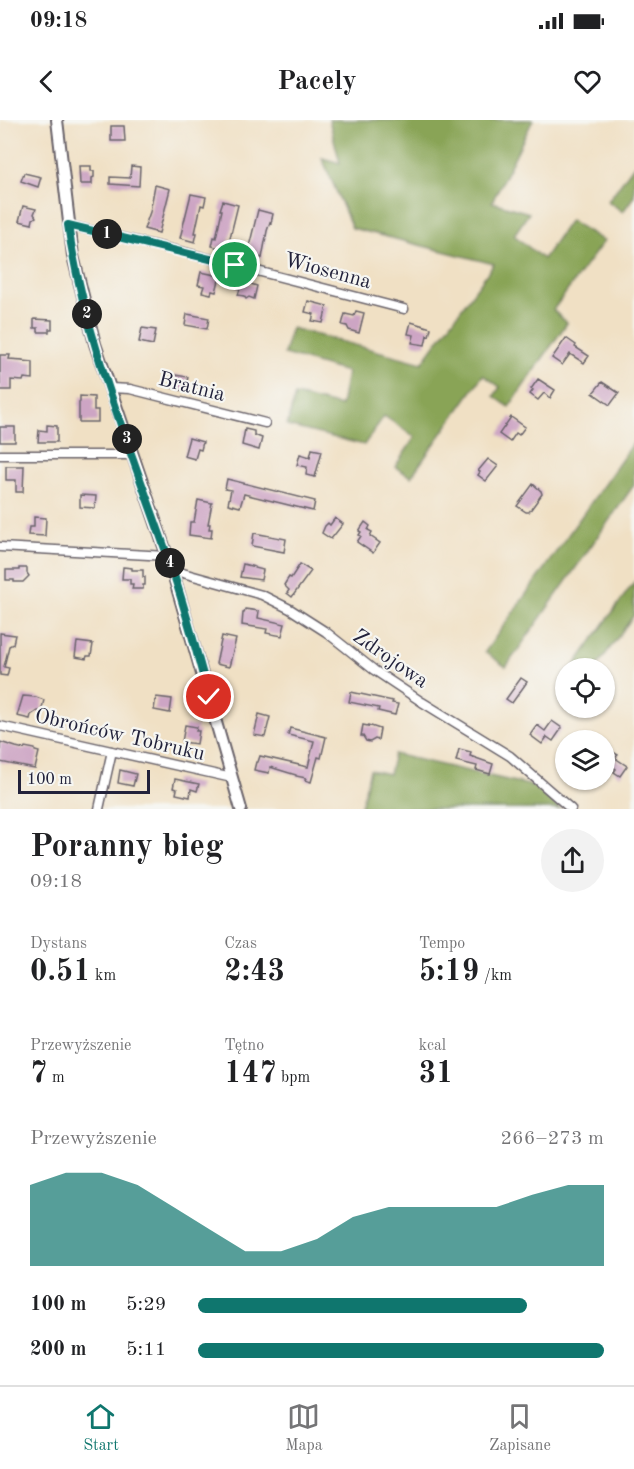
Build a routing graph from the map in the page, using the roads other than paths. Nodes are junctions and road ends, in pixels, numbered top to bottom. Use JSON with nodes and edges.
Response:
{"nodes":[{"id":1,"x":57,"y":120,"type":"edge"},
{"id":2,"x":68,"y":225,"type":"junction"},
{"id":3,"x":404,"y":309,"type":"dead end"},
{"id":4,"x":110,"y":388,"type":"junction"},
{"id":5,"x":265,"y":423,"type":"dead end"},
{"id":6,"x":0,"y":454,"type":"edge"},
{"id":7,"x":132,"y":455,"type":"junction"},
{"id":8,"x":0,"y":547,"type":"edge"},
{"id":9,"x":167,"y":556,"type":"junction"},
{"id":10,"x":172,"y":570,"type":"junction"},
{"id":11,"x":0,"y":726,"type":"edge"},
{"id":12,"x":112,"y":751,"type":"junction"},
{"id":13,"x":232,"y":778,"type":"junction"},
{"id":14,"x":99,"y":809,"type":"edge"},
{"id":15,"x":241,"y":809,"type":"edge"},
{"id":16,"x":571,"y":809,"type":"edge"}],
"edges":[{"from":1,"to":2,"type":"street"},
{"from":2,"to":3,"type":"street","name":"Wiosenna"},
{"from":2,"to":4,"type":"street"},
{"from":4,"to":5,"type":"street","name":"Bratnia"},
{"from":4,"to":7,"type":"street"},
{"from":6,"to":7,"type":"street"},
{"from":7,"to":9,"type":"street"},
{"from":8,"to":9,"type":"street"},
{"from":9,"to":10,"type":"street"},
{"from":10,"to":13,"type":"street"},
{"from":10,"to":16,"type":"street","name":"Zdrojowa"},
{"from":11,"to":12,"type":"street","name":"Obrońców Tobruku"},
{"from":12,"to":13,"type":"street","name":"Obrońców Tobruku"},
{"from":12,"to":14,"type":"street"},
{"from":13,"to":15,"type":"street"}]}
